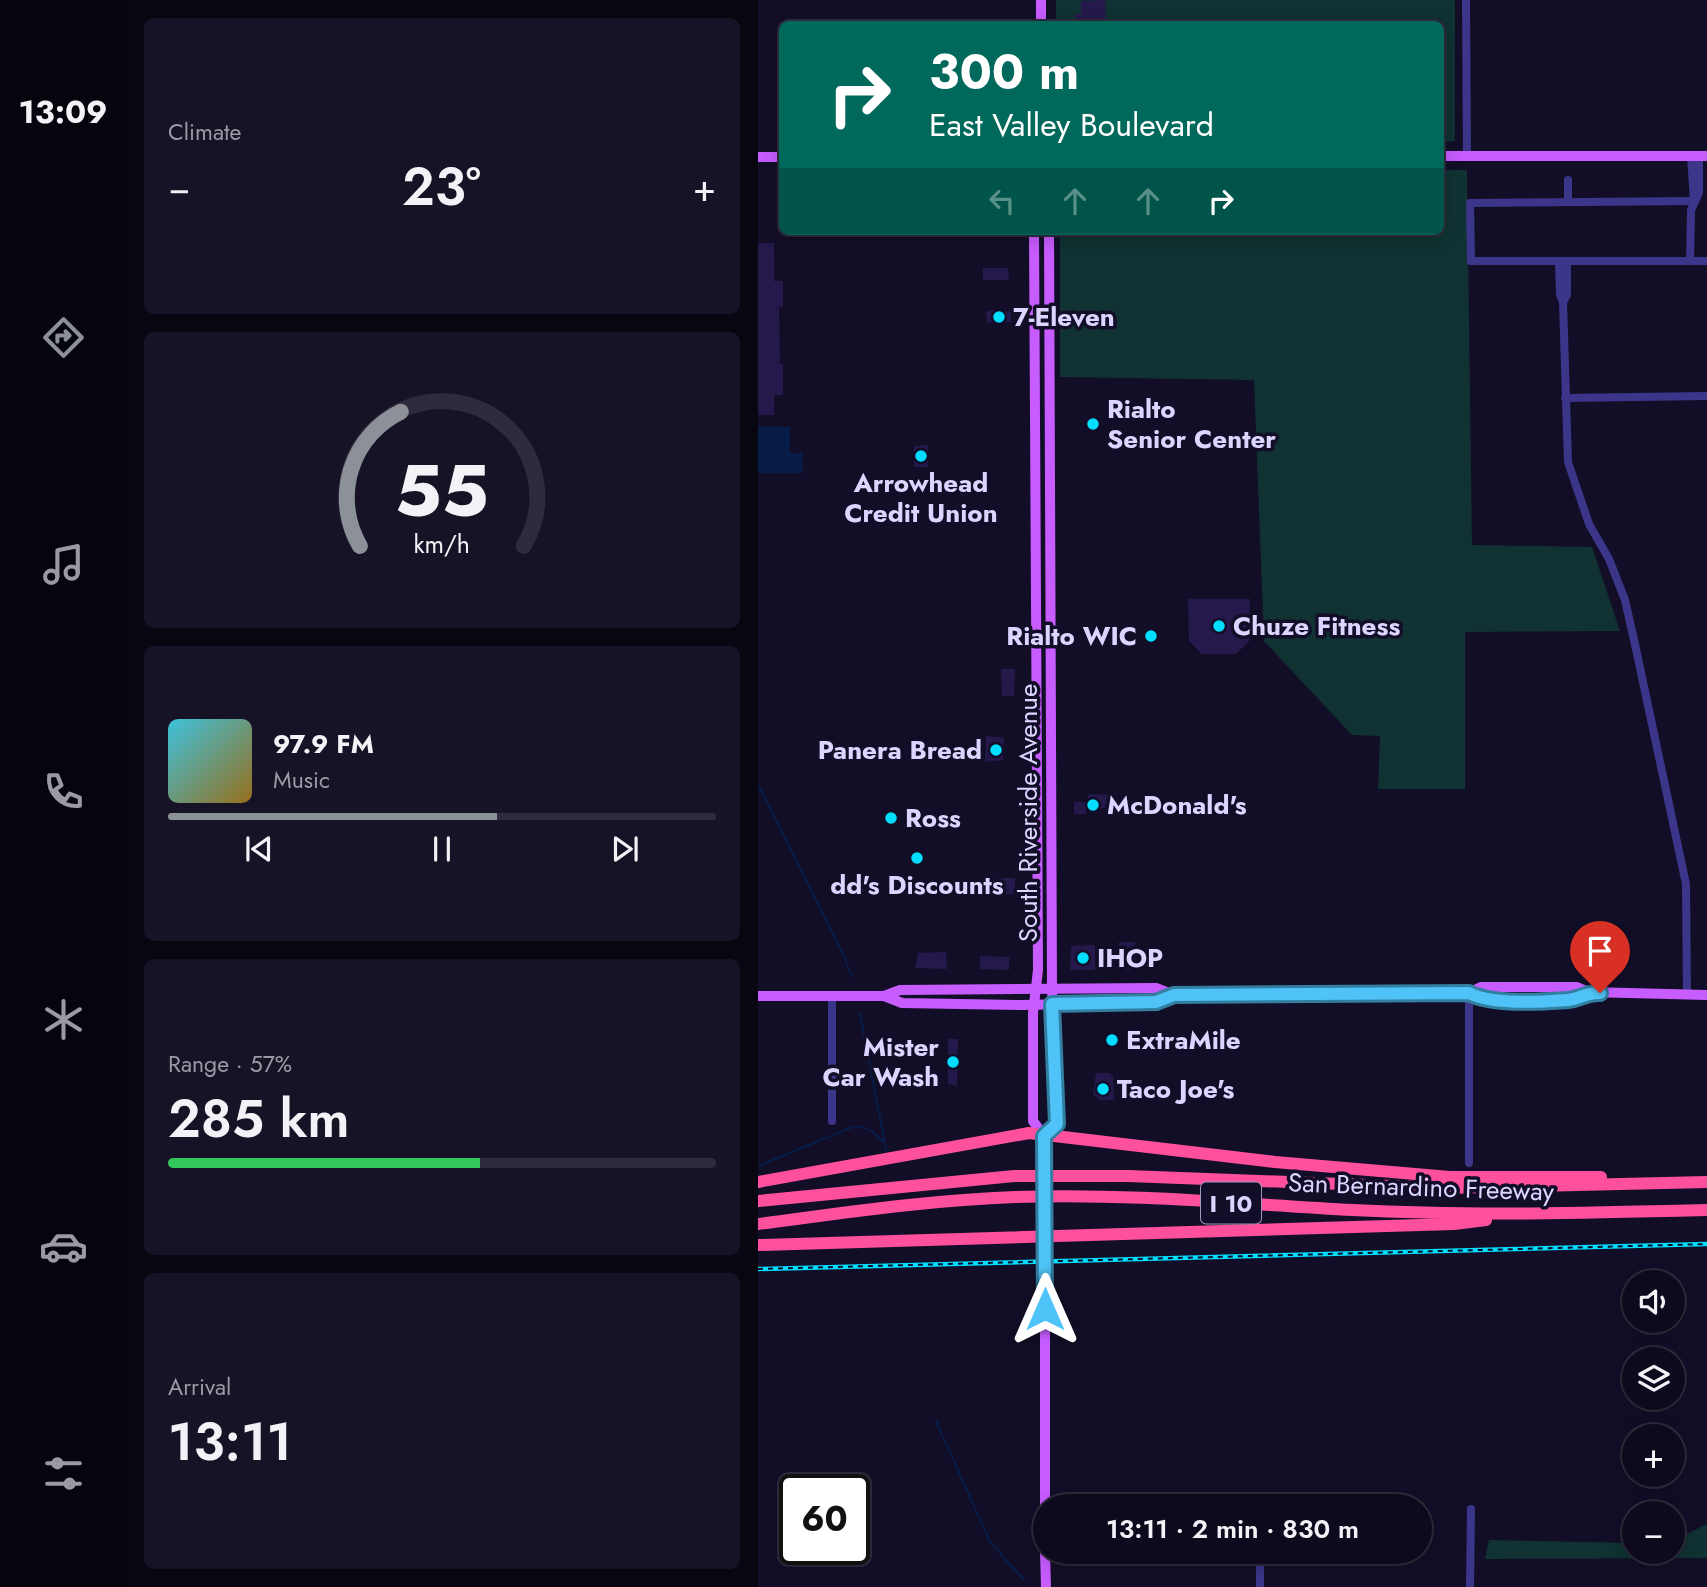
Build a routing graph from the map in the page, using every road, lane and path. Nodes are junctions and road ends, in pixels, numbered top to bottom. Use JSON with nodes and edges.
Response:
{"nodes":[{"id":1,"x":1042,"y":0,"type":"edge"},
{"id":2,"x":1466,"y":0,"type":"edge"},
{"id":3,"x":1042,"y":21,"type":"edge"},
{"id":4,"x":1444,"y":156,"type":"edge"},
{"id":5,"x":1467,"y":156,"type":"junction"},
{"id":6,"x":1699,"y":156,"type":"edge"},
{"id":7,"x":758,"y":157,"type":"edge"},
{"id":8,"x":779,"y":157,"type":"edge"},
{"id":9,"x":1568,"y":180,"type":"dead end"},
{"id":10,"x":1694,"y":201,"type":"junction"},
{"id":11,"x":1568,"y":202,"type":"junction"},
{"id":12,"x":1034,"y":235,"type":"edge"},
{"id":13,"x":1049,"y":235,"type":"edge"},
{"id":14,"x":1690,"y":261,"type":"junction"},
{"id":15,"x":1707,"y":261,"type":"edge"},
{"id":16,"x":1563,"y":262,"type":"junction"},
{"id":17,"x":1707,"y":396,"type":"edge"},
{"id":18,"x":1565,"y":398,"type":"junction"},
{"id":19,"x":1036,"y":568,"type":"junction"},
{"id":20,"x":1051,"y":615,"type":"junction"},
{"id":21,"x":1045,"y":988,"type":"junction"},
{"id":22,"x":1469,"y":993,"type":"junction"},
{"id":23,"x":1174,"y":995,"type":"junction"},
{"id":24,"x":1687,"y":995,"type":"junction"},
{"id":25,"x":1707,"y":995,"type":"edge"},
{"id":26,"x":758,"y":996,"type":"edge"},
{"id":27,"x":832,"y":996,"type":"junction"},
{"id":28,"x":885,"y":996,"type":"junction"},
{"id":29,"x":1044,"y":1004,"type":"junction"},
{"id":30,"x":832,"y":1121,"type":"dead end"},
{"id":31,"x":1044,"y":1136,"type":"junction"},
{"id":32,"x":1469,"y":1163,"type":"dead end"},
{"id":33,"x":758,"y":1182,"type":"edge"},
{"id":34,"x":1707,"y":1182,"type":"edge"},
{"id":35,"x":1667,"y":1183,"type":"junction"},
{"id":36,"x":758,"y":1201,"type":"edge"},
{"id":37,"x":1707,"y":1210,"type":"edge"},
{"id":38,"x":1524,"y":1214,"type":"junction"},
{"id":39,"x":758,"y":1224,"type":"edge"},
{"id":40,"x":1045,"y":1229,"type":"junction"},
{"id":41,"x":758,"y":1245,"type":"edge"},
{"id":42,"x":1045,"y":1494,"type":"edge"},
{"id":43,"x":1471,"y":1509,"type":"dead end"},
{"id":44,"x":1046,"y":1564,"type":"edge"},
{"id":45,"x":1260,"y":1564,"type":"edge"},
{"id":46,"x":1046,"y":1587,"type":"edge"},
{"id":47,"x":1260,"y":1587,"type":"edge"},
{"id":48,"x":1470,"y":1587,"type":"edge"}],
"edges":[{"from":1,"to":3,"type":"main road"},
{"from":2,"to":5,"type":"street"},
{"from":4,"to":5,"type":"main road"},
{"from":5,"to":6,"type":"main road"},
{"from":6,"to":10,"type":"street"},
{"from":7,"to":8,"type":"main road"},
{"from":9,"to":11,"type":"street"},
{"from":10,"to":11,"type":"street"},
{"from":10,"to":14,"type":"street"},
{"from":11,"to":16,"type":"street"},
{"from":12,"to":19,"type":"main road","name":"South Riverside Avenue"},
{"from":13,"to":20,"type":"main road","name":"South Riverside Avenue"},
{"from":14,"to":15,"type":"street"},
{"from":14,"to":16,"type":"street"},
{"from":16,"to":18,"type":"street"},
{"from":17,"to":18,"type":"street"},
{"from":18,"to":24,"type":"street"},
{"from":19,"to":20,"type":"main road"},
{"from":19,"to":21,"type":"main road","name":"South Riverside Avenue"},
{"from":20,"to":21,"type":"main road","name":"South Riverside Avenue"},
{"from":21,"to":23,"type":"main road"},
{"from":21,"to":28,"type":"main road"},
{"from":21,"to":29,"type":"main road","name":"South Riverside Avenue"},
{"from":21,"to":29,"type":"main road","name":"South Riverside Avenue"},
{"from":22,"to":23,"type":"main road"},
{"from":22,"to":24,"type":"main road"},
{"from":22,"to":32,"type":"street"},
{"from":23,"to":29,"type":"main road"},
{"from":24,"to":25,"type":"main road"},
{"from":26,"to":27,"type":"main road"},
{"from":27,"to":28,"type":"main road"},
{"from":27,"to":30,"type":"street"},
{"from":28,"to":29,"type":"main road"},
{"from":29,"to":31,"type":"main road","name":"South Riverside Avenue"},
{"from":29,"to":31,"type":"main road","name":"South Riverside Avenue"},
{"from":31,"to":33,"type":"highway"},
{"from":31,"to":35,"type":"highway"},
{"from":31,"to":40,"type":"main road","name":"South Riverside Avenue","bridge":true},
{"from":34,"to":35,"type":"highway","name":"San Bernardino Freeway","number":"I 10"},
{"from":35,"to":36,"type":"highway","name":"San Bernardino Freeway","number":"I 10"},
{"from":37,"to":38,"type":"highway","name":"San Bernardino Freeway","number":"I 10"},
{"from":38,"to":39,"type":"highway","name":"San Bernardino Freeway","number":"I 10"},
{"from":38,"to":40,"type":"highway"},
{"from":40,"to":41,"type":"highway"},
{"from":40,"to":42,"type":"main road","name":"South Riverside Avenue","bridge":true},
{"from":43,"to":48,"type":"street"},
{"from":44,"to":46,"type":"main road"},
{"from":45,"to":47,"type":"street"}]}
